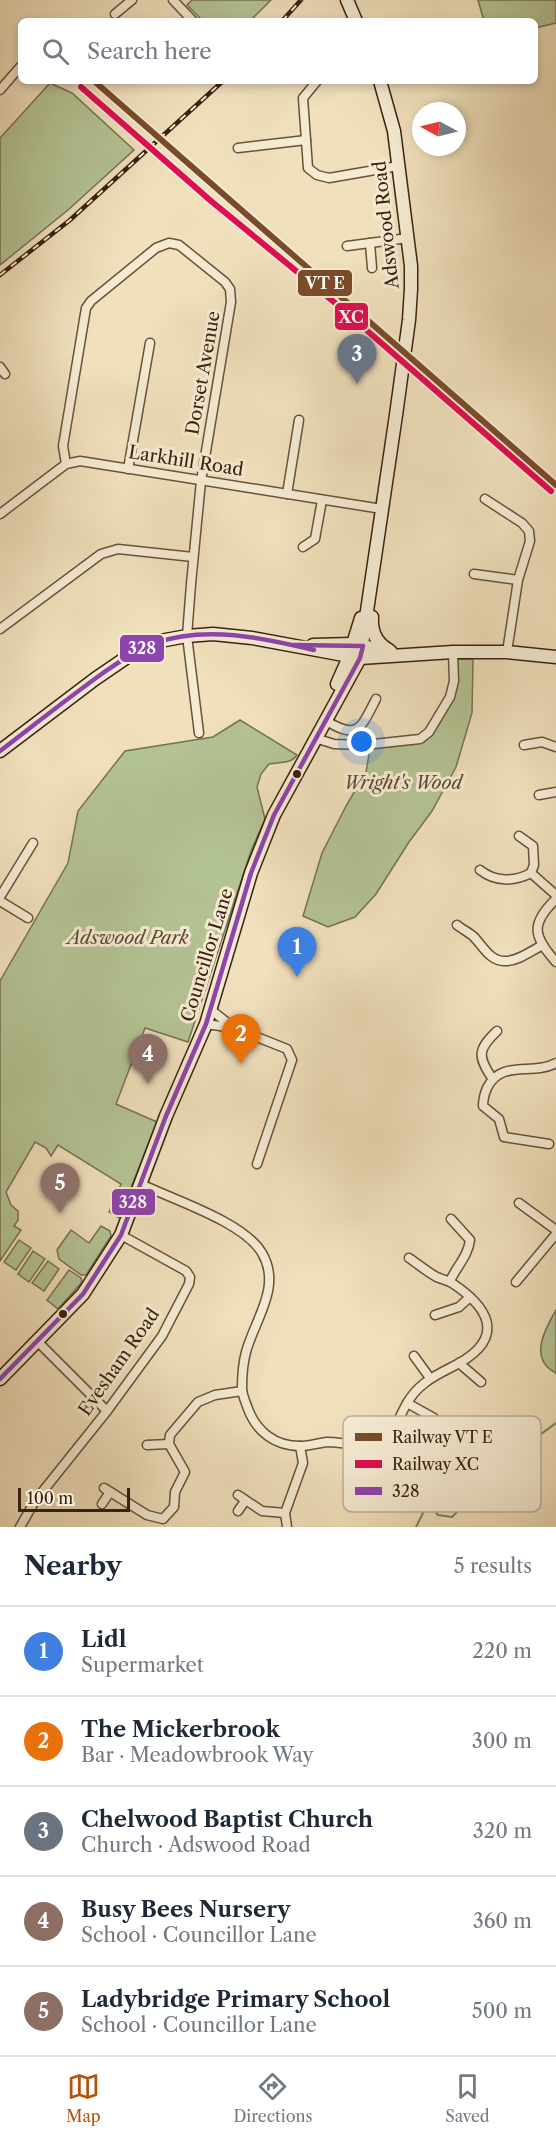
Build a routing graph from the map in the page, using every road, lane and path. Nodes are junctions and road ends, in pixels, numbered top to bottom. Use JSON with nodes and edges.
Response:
{"nodes":[{"id":1,"x":132,"y":0,"type":"edge"},
{"id":2,"x":173,"y":0,"type":"edge"},
{"id":3,"x":347,"y":0,"type":"edge"},
{"id":4,"x":116,"y":14,"type":"dead end"},
{"id":5,"x":190,"y":18,"type":"edge"},
{"id":6,"x":355,"y":18,"type":"edge"},
{"id":7,"x":18,"y":71,"type":"edge"},
{"id":8,"x":315,"y":84,"type":"edge"},
{"id":9,"x":381,"y":84,"type":"edge"},
{"id":10,"x":0,"y":90,"type":"edge"},
{"id":11,"x":306,"y":140,"type":"junction"},
{"id":12,"x":238,"y":148,"type":"dead end"},
{"id":13,"x":398,"y":166,"type":"junction"},
{"id":14,"x":408,"y":238,"type":"junction"},
{"id":15,"x":370,"y":243,"type":"junction"},
{"id":16,"x":347,"y":246,"type":"dead end"},
{"id":17,"x":372,"y":268,"type":"dead end"},
{"id":18,"x":150,"y":342,"type":"dead end"},
{"id":19,"x":299,"y":420,"type":"dead end"},
{"id":20,"x":66,"y":464,"type":"junction"},
{"id":21,"x":128,"y":469,"type":"junction"},
{"id":22,"x":201,"y":481,"type":"junction"},
{"id":23,"x":287,"y":494,"type":"junction"},
{"id":24,"x":485,"y":499,"type":"dead end"},
{"id":25,"x":322,"y":500,"type":"junction"},
{"id":26,"x":382,"y":509,"type":"junction"},
{"id":27,"x":0,"y":514,"type":"edge"},
{"id":28,"x":303,"y":547,"type":"dead end"},
{"id":29,"x":193,"y":556,"type":"junction"},
{"id":30,"x":474,"y":574,"type":"dead end"},
{"id":31,"x":373,"y":580,"type":"junction"},
{"id":32,"x":518,"y":580,"type":"junction"},
{"id":33,"x":0,"y":629,"type":"edge"},
{"id":34,"x":187,"y":636,"type":"junction"},
{"id":35,"x":356,"y":652,"type":"junction"},
{"id":36,"x":453,"y":652,"type":"junction"},
{"id":37,"x":507,"y":652,"type":"junction"},
{"id":38,"x":402,"y":655,"type":"junction"},
{"id":39,"x":556,"y":657,"type":"edge"},
{"id":40,"x":376,"y":699,"type":"dead end"},
{"id":41,"x":325,"y":720,"type":"junction"},
{"id":42,"x":199,"y":733,"type":"dead end"},
{"id":43,"x":312,"y":742,"type":"junction"},
{"id":44,"x":524,"y":745,"type":"dead end"},
{"id":45,"x":556,"y":747,"type":"edge"},
{"id":46,"x":0,"y":751,"type":"edge"},
{"id":47,"x":556,"y":792,"type":"edge"},
{"id":48,"x":539,"y":795,"type":"dead end"},
{"id":49,"x":519,"y":836,"type":"dead end"},
{"id":50,"x":33,"y":843,"type":"dead end"},
{"id":51,"x":480,"y":870,"type":"dead end"},
{"id":52,"x":531,"y":873,"type":"junction"},
{"id":53,"x":556,"y":897,"type":"edge"},
{"id":54,"x":0,"y":899,"type":"edge"},
{"id":55,"x":28,"y":918,"type":"dead end"},
{"id":56,"x":457,"y":925,"type":"dead end"},
{"id":57,"x":542,"y":946,"type":"junction"},
{"id":58,"x":556,"y":962,"type":"edge"},
{"id":59,"x":207,"y":1018,"type":"junction"},
{"id":60,"x":497,"y":1031,"type":"dead end"},
{"id":61,"x":556,"y":1063,"type":"edge"},
{"id":62,"x":492,"y":1078,"type":"junction"},
{"id":63,"x":549,"y":1144,"type":"dead end"},
{"id":64,"x":257,"y":1164,"type":"dead end"},
{"id":65,"x":141,"y":1184,"type":"junction"},
{"id":66,"x":519,"y":1203,"type":"dead end"},
{"id":67,"x":451,"y":1219,"type":"dead end"},
{"id":68,"x":556,"y":1232,"type":"edge"},
{"id":69,"x":121,"y":1235,"type":"junction"},
{"id":70,"x":409,"y":1258,"type":"dead end"},
{"id":71,"x":450,"y":1281,"type":"junction"},
{"id":72,"x":516,"y":1282,"type":"dead end"},
{"id":73,"x":470,"y":1297,"type":"junction"},
{"id":74,"x":435,"y":1315,"type":"dead end"},
{"id":75,"x":38,"y":1342,"type":"junction"},
{"id":76,"x":414,"y":1356,"type":"dead end"},
{"id":77,"x":459,"y":1364,"type":"junction"},
{"id":78,"x":430,"y":1378,"type":"junction"},
{"id":79,"x":0,"y":1379,"type":"edge"},
{"id":80,"x":481,"y":1382,"type":"dead end"},
{"id":81,"x":242,"y":1390,"type":"junction"},
{"id":82,"x":407,"y":1403,"type":"junction"},
{"id":83,"x":106,"y":1411,"type":"junction"},
{"id":84,"x":400,"y":1416,"type":"edge"},
{"id":85,"x":430,"y":1416,"type":"edge"},
{"id":86,"x":169,"y":1444,"type":"junction"},
{"id":87,"x":343,"y":1444,"type":"edge"},
{"id":88,"x":147,"y":1445,"type":"dead end"},
{"id":89,"x":300,"y":1446,"type":"junction"},
{"id":90,"x":102,"y":1504,"type":"dead end"},
{"id":91,"x":238,"y":1511,"type":"dead end"},
{"id":92,"x":285,"y":1513,"type":"junction"},
{"id":93,"x":163,"y":1523,"type":"edge"},
{"id":94,"x":20,"y":1527,"type":"edge"},
{"id":95,"x":287,"y":1527,"type":"edge"}],
"edges":[{"from":1,"to":4,"type":"street"},
{"from":2,"to":5,"type":"street"},
{"from":3,"to":6,"type":"street"},
{"from":7,"to":10,"type":"street"},
{"from":8,"to":11,"type":"street"},
{"from":9,"to":13,"type":"street","name":"Adswood Road"},
{"from":11,"to":12,"type":"street"},
{"from":11,"to":13,"type":"street"},
{"from":13,"to":14,"type":"street","name":"Adswood Road"},
{"from":14,"to":15,"type":"street"},
{"from":14,"to":26,"type":"street","name":"Adswood Road"},
{"from":15,"to":16,"type":"street"},
{"from":15,"to":17,"type":"street"},
{"from":18,"to":21,"type":"street"},
{"from":19,"to":23,"type":"street"},
{"from":20,"to":21,"type":"street","name":"Larkhill Road"},
{"from":20,"to":22,"type":"street","name":"Dorset Avenue"},
{"from":20,"to":27,"type":"street"},
{"from":21,"to":22,"type":"street","name":"Larkhill Road"},
{"from":22,"to":23,"type":"street","name":"Larkhill Road"},
{"from":22,"to":29,"type":"street"},
{"from":23,"to":25,"type":"street","name":"Larkhill Road"},
{"from":24,"to":32,"type":"street"},
{"from":25,"to":26,"type":"street","name":"Larkhill Road"},
{"from":25,"to":28,"type":"street"},
{"from":26,"to":31,"type":"street","name":"Adswood Road"},
{"from":29,"to":33,"type":"street"},
{"from":29,"to":34,"type":"street"},
{"from":30,"to":32,"type":"street"},
{"from":31,"to":35,"type":"street","name":"Adswood Road"},
{"from":31,"to":38,"type":"street","name":"Adswood Road"},
{"from":32,"to":37,"type":"street"},
{"from":34,"to":35,"type":"street"},
{"from":34,"to":42,"type":"street"},
{"from":34,"to":46,"type":"street"},
{"from":35,"to":38,"type":"street"},
{"from":35,"to":41,"type":"street","name":"Councillor Lane"},
{"from":35,"to":43,"type":"street","name":"Councillor Lane"},
{"from":36,"to":37,"type":"street"},
{"from":36,"to":38,"type":"street"},
{"from":36,"to":43,"type":"street"},
{"from":37,"to":39,"type":"street"},
{"from":40,"to":41,"type":"street"},
{"from":41,"to":43,"type":"street","name":"Councillor Lane"},
{"from":43,"to":59,"type":"street","name":"Councillor Lane"},
{"from":44,"to":45,"type":"street"},
{"from":47,"to":48,"type":"street"},
{"from":49,"to":52,"type":"street"},
{"from":50,"to":54,"type":"street"},
{"from":51,"to":52,"type":"street"},
{"from":52,"to":53,"type":"street"},
{"from":53,"to":57,"type":"street"},
{"from":54,"to":55,"type":"street"},
{"from":56,"to":57,"type":"street"},
{"from":57,"to":58,"type":"street"},
{"from":59,"to":64,"type":"street"},
{"from":59,"to":65,"type":"street","name":"Councillor Lane"},
{"from":60,"to":62,"type":"street"},
{"from":61,"to":62,"type":"street"},
{"from":62,"to":63,"type":"street"},
{"from":65,"to":69,"type":"street","name":"Councillor Lane"},
{"from":65,"to":81,"type":"street"},
{"from":66,"to":68,"type":"street"},
{"from":67,"to":71,"type":"street"},
{"from":68,"to":72,"type":"street"},
{"from":69,"to":75,"type":"street","name":"Councillor Lane"},
{"from":69,"to":83,"type":"street","name":"Evesham Road"},
{"from":70,"to":71,"type":"street"},
{"from":71,"to":73,"type":"street"},
{"from":73,"to":74,"type":"street"},
{"from":73,"to":77,"type":"street"},
{"from":75,"to":79,"type":"street","name":"Councillor Lane"},
{"from":75,"to":83,"type":"street"},
{"from":76,"to":78,"type":"street"},
{"from":77,"to":78,"type":"street"},
{"from":77,"to":80,"type":"street"},
{"from":78,"to":82,"type":"street"},
{"from":81,"to":86,"type":"street"},
{"from":81,"to":89,"type":"street"},
{"from":82,"to":84,"type":"street"},
{"from":82,"to":85,"type":"street"},
{"from":83,"to":94,"type":"street","name":"Evesham Road"},
{"from":86,"to":88,"type":"street"},
{"from":86,"to":93,"type":"street"},
{"from":87,"to":89,"type":"street"},
{"from":89,"to":92,"type":"street"},
{"from":90,"to":93,"type":"street"},
{"from":91,"to":92,"type":"street"},
{"from":92,"to":95,"type":"street"}]}
